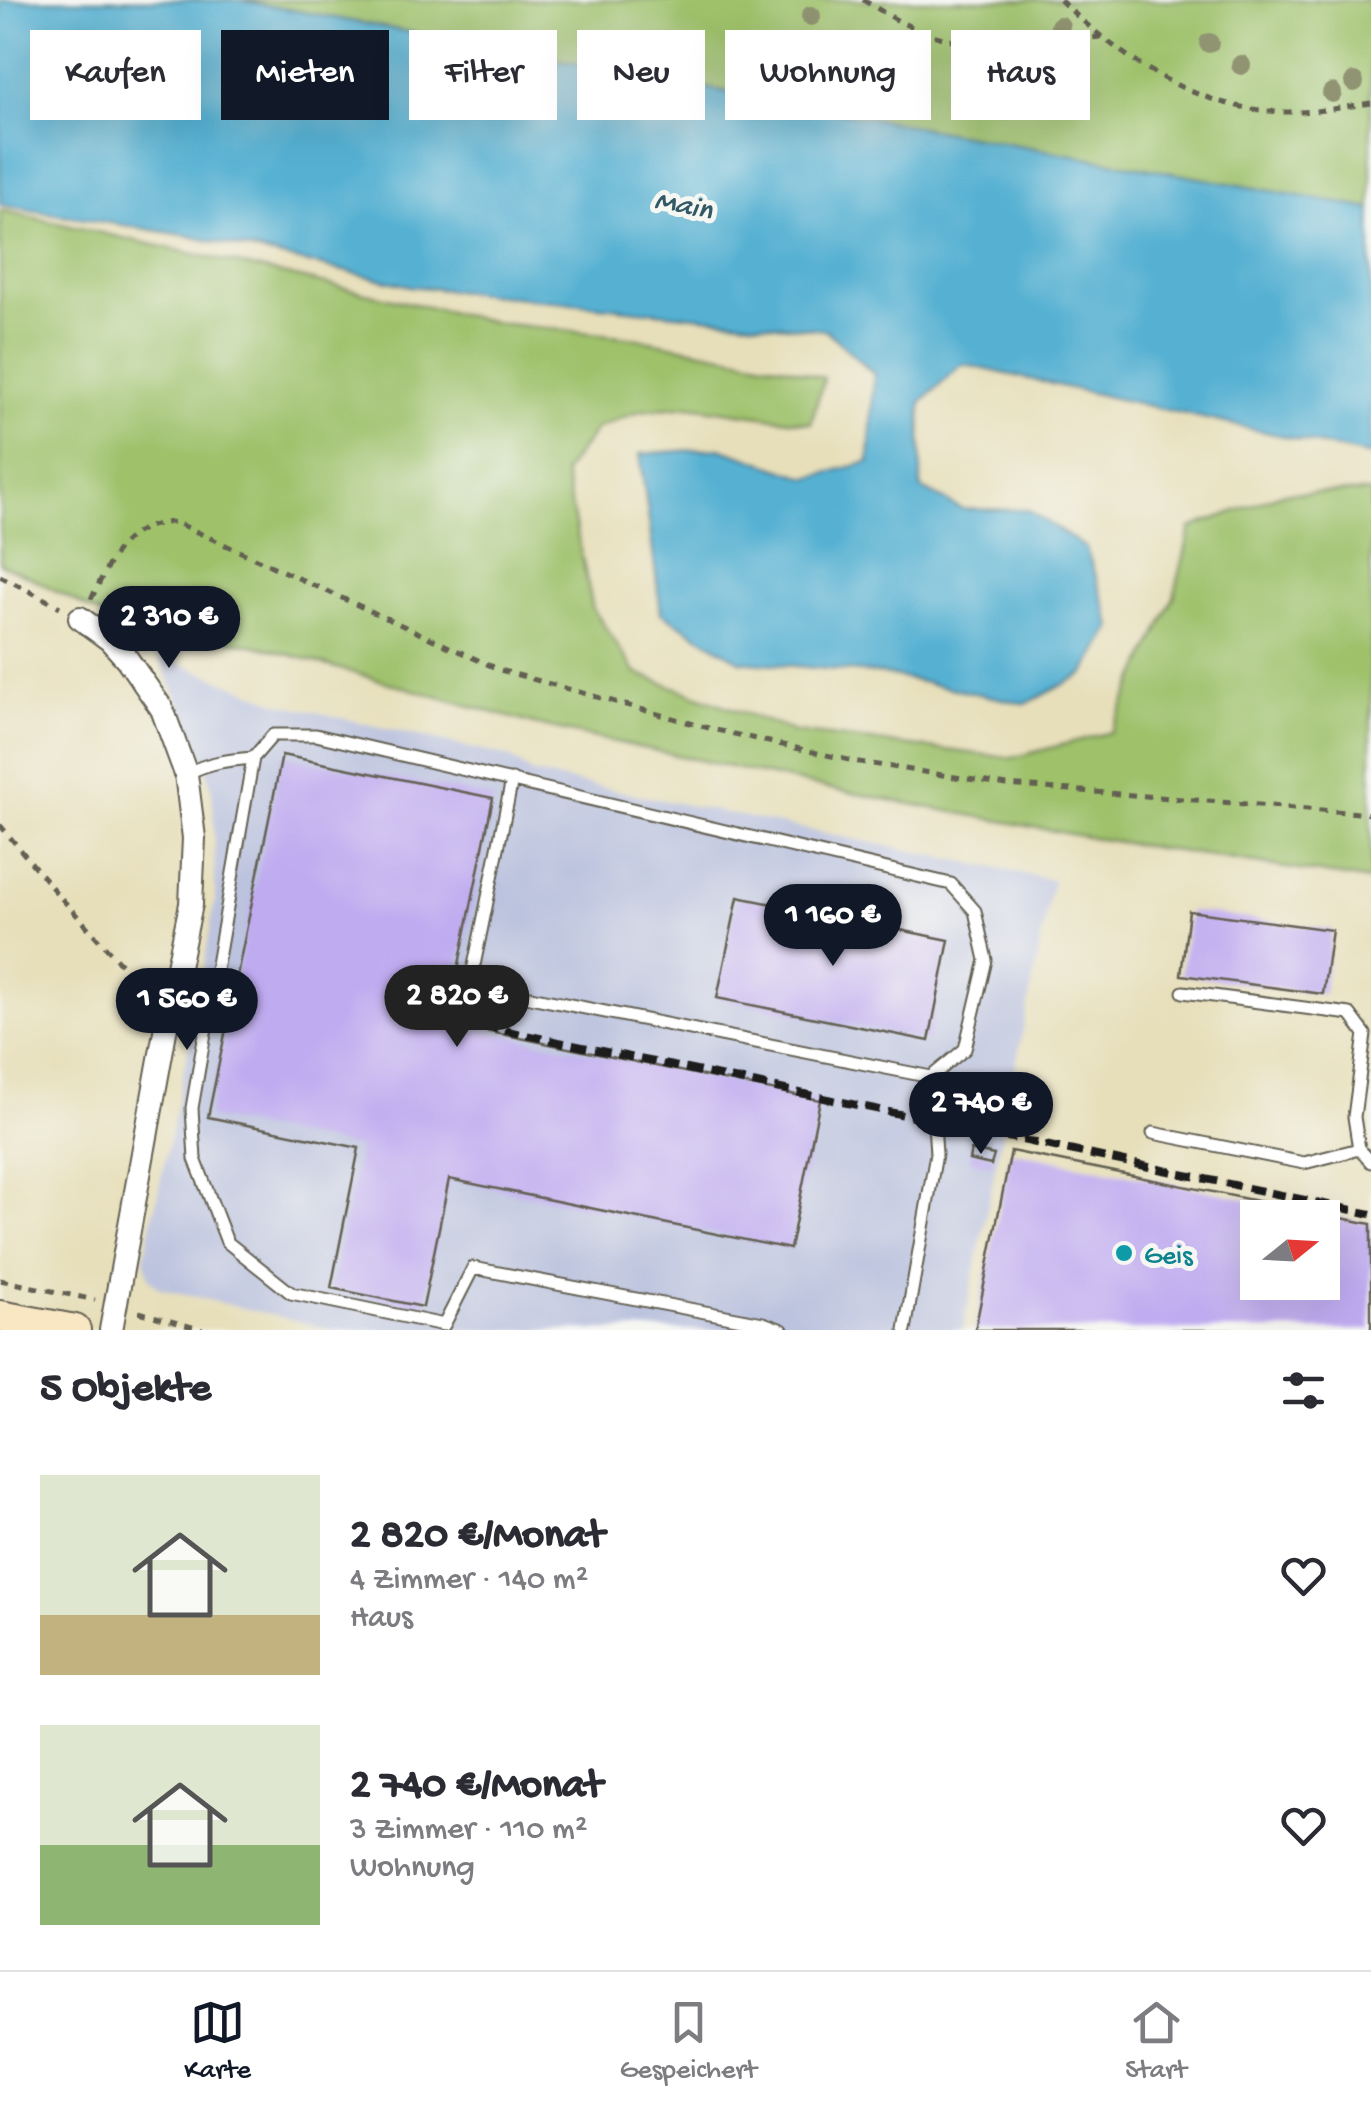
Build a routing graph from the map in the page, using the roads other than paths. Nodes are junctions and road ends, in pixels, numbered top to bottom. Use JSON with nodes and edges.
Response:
{"nodes":[{"id":1,"x":80,"y":618,"type":"road end"},
{"id":2,"x":254,"y":758,"type":"junction"},
{"id":3,"x":186,"y":774,"type":"junction"},
{"id":4,"x":512,"y":780,"type":"junction"},
{"id":5,"x":1183,"y":992,"type":"dead end"},
{"id":6,"x":931,"y":1076,"type":"junction"},
{"id":7,"x":1152,"y":1134,"type":"dead end"},
{"id":8,"x":1359,"y":1149,"type":"junction"},
{"id":9,"x":1371,"y":1162,"type":"edge"},
{"id":10,"x":0,"y":1316,"type":"edge"},
{"id":11,"x":74,"y":1330,"type":"edge"},
{"id":12,"x":110,"y":1330,"type":"edge"},
{"id":13,"x":782,"y":1330,"type":"edge"},
{"id":14,"x":906,"y":1330,"type":"edge"}],
"edges":[{"from":1,"to":3,"type":"street"},
{"from":2,"to":3,"type":"lane"},
{"from":2,"to":4,"type":"lane"},
{"from":2,"to":13,"type":"lane"},
{"from":3,"to":12,"type":"street"},
{"from":4,"to":6,"type":"lane"},
{"from":4,"to":6,"type":"lane"},
{"from":5,"to":8,"type":"lane"},
{"from":6,"to":14,"type":"lane"},
{"from":7,"to":8,"type":"lane"},
{"from":8,"to":9,"type":"lane"},
{"from":10,"to":11,"type":"street"}]}
